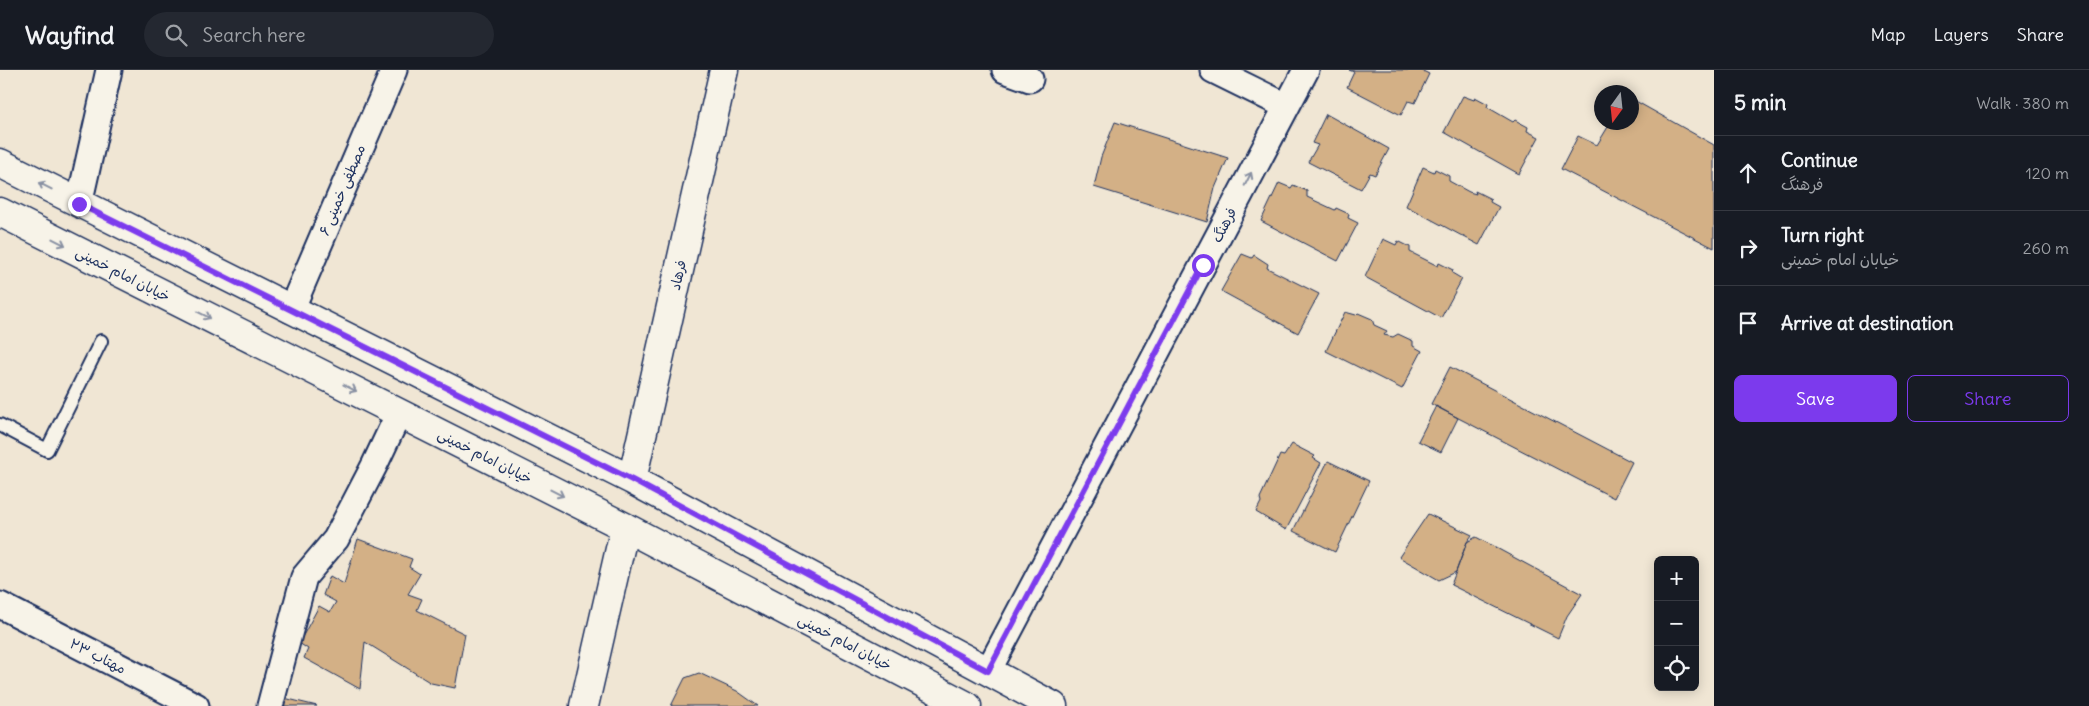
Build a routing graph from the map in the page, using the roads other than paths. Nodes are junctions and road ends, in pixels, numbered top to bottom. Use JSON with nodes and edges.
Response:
{"nodes":[{"id":1,"x":109,"y":70,"type":"edge"},
{"id":2,"x":394,"y":70,"type":"edge"},
{"id":3,"x":724,"y":70,"type":"edge"},
{"id":4,"x":1005,"y":70,"type":"edge"},
{"id":5,"x":1213,"y":70,"type":"edge"},
{"id":6,"x":1306,"y":70,"type":"edge"},
{"id":7,"x":1030,"y":79,"type":"dead end"},
{"id":8,"x":1286,"y":106,"type":"junction"},
{"id":9,"x":0,"y":163,"type":"edge"},
{"id":10,"x":79,"y":204,"type":"junction"},
{"id":11,"x":0,"y":212,"type":"edge"},
{"id":12,"x":291,"y":310,"type":"junction"},
{"id":13,"x":101,"y":341,"type":"dead end"},
{"id":14,"x":399,"y":413,"type":"junction"},
{"id":15,"x":0,"y":426,"type":"edge"},
{"id":16,"x":632,"y":480,"type":"junction"},
{"id":17,"x":625,"y":527,"type":"junction"},
{"id":18,"x":0,"y":605,"type":"edge"},
{"id":19,"x":988,"y":671,"type":"junction"},
{"id":20,"x":196,"y":706,"type":"edge"},
{"id":21,"x":270,"y":706,"type":"edge"},
{"id":22,"x":584,"y":706,"type":"edge"},
{"id":23,"x":967,"y":706,"type":"edge"},
{"id":24,"x":1053,"y":706,"type":"edge"}],
"edges":[{"from":1,"to":10,"type":"street"},
{"from":2,"to":12,"type":"street","name":"مصطفی خمینی ۶"},
{"from":3,"to":16,"type":"main road","name":"فرهاد"},
{"from":4,"to":7,"type":"street"},
{"from":5,"to":8,"type":"street"},
{"from":6,"to":8,"type":"street","name":"فرهنگ"},
{"from":19,"to":8,"type":"street","name":"فرهنگ","one_way":true},
{"from":10,"to":9,"type":"main road","one_way":true},
{"from":10,"to":12,"type":"main road"},
{"from":11,"to":14,"type":"main road","name":"خیابان امام خمینی","one_way":true},
{"from":12,"to":16,"type":"main road"},
{"from":13,"to":15,"type":"lane"},
{"from":14,"to":17,"type":"main road","name":"خیابان امام خمینی","one_way":true},
{"from":14,"to":21,"type":"street"},
{"from":16,"to":19,"type":"main road"},
{"from":17,"to":22,"type":"main road"},
{"from":17,"to":23,"type":"main road","name":"خیابان امام خمینی"},
{"from":18,"to":20,"type":"street","name":"مهتاب ۲۳"},
{"from":19,"to":24,"type":"main road"}]}
